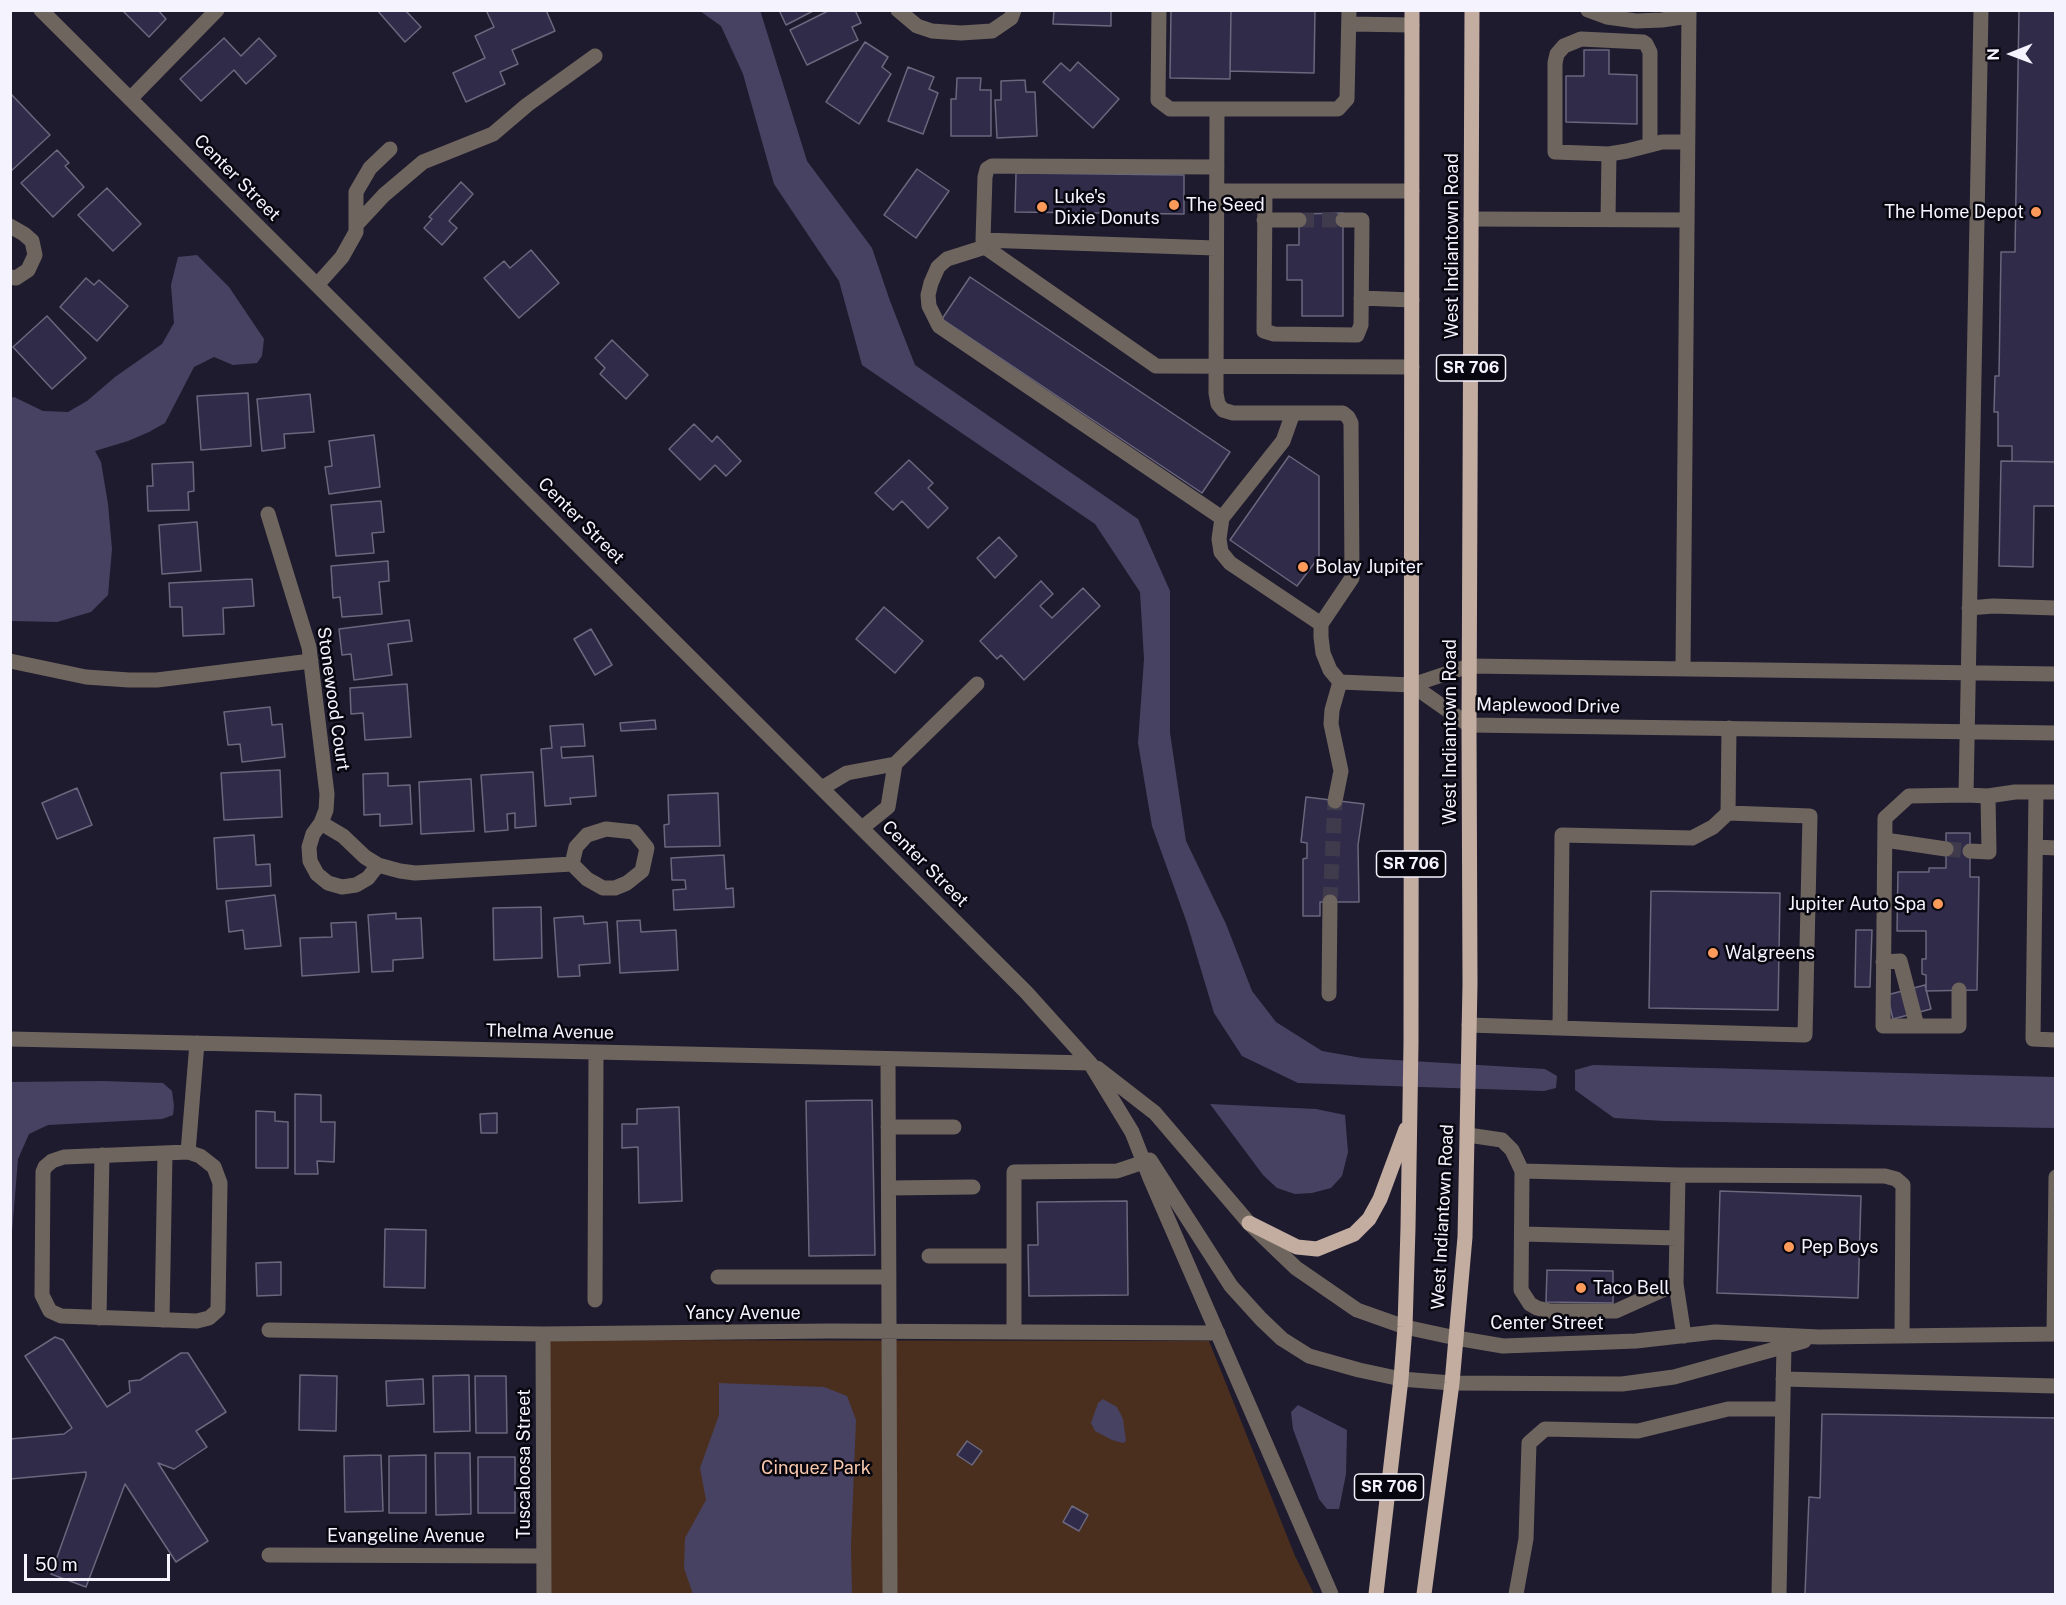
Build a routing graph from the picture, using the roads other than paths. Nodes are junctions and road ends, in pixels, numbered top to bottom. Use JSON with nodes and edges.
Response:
{"nodes":[{"id":1,"x":41,"y":10,"type":"edge"},
{"id":2,"x":217,"y":10,"type":"edge"},
{"id":3,"x":898,"y":10,"type":"edge"},
{"id":4,"x":1014,"y":10,"type":"edge"},
{"id":5,"x":1160,"y":10,"type":"edge"},
{"id":6,"x":1472,"y":10,"type":"edge"},
{"id":7,"x":1588,"y":10,"type":"edge"},
{"id":8,"x":1648,"y":10,"type":"edge"},
{"id":9,"x":1981,"y":10,"type":"edge"},
{"id":10,"x":1689,"y":13,"type":"edge"},
{"id":11,"x":1349,"y":17,"type":"edge"},
{"id":12,"x":1412,"y":18,"type":"edge"},
{"id":13,"x":1636,"y":21,"type":"junction"},
{"id":14,"x":595,"y":56,"type":"dead end"},
{"id":15,"x":130,"y":99,"type":"junction"},
{"id":16,"x":1217,"y":109,"type":"junction"},
{"id":17,"x":1688,"y":142,"type":"junction"},
{"id":18,"x":1650,"y":145,"type":"junction"},
{"id":19,"x":390,"y":149,"type":"dead end"},
{"id":20,"x":1609,"y":154,"type":"junction"},
{"id":21,"x":1217,"y":167,"type":"junction"},
{"id":22,"x":1217,"y":191,"type":"junction"},
{"id":23,"x":1264,"y":191,"type":"junction"},
{"id":24,"x":1412,"y":191,"type":"junction"},
{"id":25,"x":1471,"y":219,"type":"junction"},
{"id":26,"x":1608,"y":219,"type":"junction"},
{"id":27,"x":1264,"y":220,"type":"junction"},
{"id":28,"x":1299,"y":220,"type":"tunnel mouth"},
{"id":29,"x":1343,"y":220,"type":"tunnel mouth"},
{"id":30,"x":1687,"y":220,"type":"junction"},
{"id":31,"x":358,"y":223,"type":"junction"},
{"id":32,"x":10,"y":226,"type":"edge"},
{"id":33,"x":984,"y":244,"type":"junction"},
{"id":34,"x":1215,"y":248,"type":"junction"},
{"id":35,"x":10,"y":277,"type":"edge"},
{"id":36,"x":317,"y":285,"type":"junction"},
{"id":37,"x":1361,"y":298,"type":"junction"},
{"id":38,"x":1412,"y":300,"type":"junction"},
{"id":39,"x":1217,"y":368,"type":"junction"},
{"id":40,"x":1412,"y":368,"type":"junction"},
{"id":41,"x":1293,"y":413,"type":"junction"},
{"id":42,"x":268,"y":514,"type":"dead end"},
{"id":43,"x":1222,"y":518,"type":"junction"},
{"id":44,"x":1969,"y":608,"type":"junction"},
{"id":45,"x":2055,"y":608,"type":"edge"},
{"id":46,"x":1321,"y":624,"type":"junction"},
{"id":47,"x":10,"y":661,"type":"edge"},
{"id":48,"x":311,"y":661,"type":"junction"},
{"id":49,"x":1469,"y":666,"type":"junction"},
{"id":50,"x":1683,"y":668,"type":"junction"},
{"id":51,"x":1968,"y":672,"type":"junction"},
{"id":52,"x":2055,"y":674,"type":"edge"},
{"id":53,"x":1340,"y":682,"type":"junction"},
{"id":54,"x":976,"y":684,"type":"dead end"},
{"id":55,"x":1412,"y":685,"type":"junction"},
{"id":56,"x":1469,"y":725,"type":"junction"},
{"id":57,"x":1729,"y":728,"type":"junction"},
{"id":58,"x":1967,"y":732,"type":"junction"},
{"id":59,"x":2055,"y":733,"type":"edge"},
{"id":60,"x":895,"y":764,"type":"junction"},
{"id":61,"x":822,"y":788,"type":"junction"},
{"id":62,"x":2037,"y":792,"type":"junction"},
{"id":63,"x":2055,"y":792,"type":"edge"},
{"id":64,"x":1966,"y":795,"type":"junction"},
{"id":65,"x":1988,"y":796,"type":"junction"},
{"id":66,"x":1335,"y":801,"type":"tunnel mouth"},
{"id":67,"x":1728,"y":813,"type":"junction"},
{"id":68,"x":321,"y":823,"type":"junction"},
{"id":69,"x":862,"y":828,"type":"junction"},
{"id":70,"x":1885,"y":840,"type":"junction"},
{"id":71,"x":2036,"y":847,"type":"junction"},
{"id":72,"x":2055,"y":848,"type":"edge"},
{"id":73,"x":1946,"y":849,"type":"tunnel mouth"},
{"id":74,"x":1970,"y":851,"type":"tunnel mouth"},
{"id":75,"x":572,"y":864,"type":"junction"},
{"id":76,"x":378,"y":865,"type":"junction"},
{"id":77,"x":1330,"y":902,"type":"tunnel mouth"},
{"id":78,"x":1883,"y":962,"type":"junction"},
{"id":79,"x":1959,"y":990,"type":"dead end"},
{"id":80,"x":1329,"y":994,"type":"dead end"},
{"id":81,"x":1469,"y":1025,"type":"junction"},
{"id":82,"x":1917,"y":1026,"type":"junction"},
{"id":83,"x":1560,"y":1028,"type":"junction"},
{"id":84,"x":10,"y":1039,"type":"edge"},
{"id":85,"x":2055,"y":1040,"type":"edge"},
{"id":86,"x":197,"y":1043,"type":"junction"},
{"id":87,"x":596,"y":1053,"type":"junction"},
{"id":88,"x":888,"y":1059,"type":"junction"},
{"id":89,"x":1090,"y":1063,"type":"junction"},
{"id":90,"x":1409,"y":1120,"type":"junction"},
{"id":91,"x":888,"y":1127,"type":"junction"},
{"id":92,"x":954,"y":1127,"type":"dead end"},
{"id":93,"x":1132,"y":1132,"type":"junction"},
{"id":94,"x":1468,"y":1135,"type":"junction"},
{"id":95,"x":188,"y":1152,"type":"junction"},
{"id":96,"x":165,"y":1153,"type":"junction"},
{"id":97,"x":102,"y":1155,"type":"junction"},
{"id":98,"x":1144,"y":1162,"type":"junction"},
{"id":99,"x":1522,"y":1171,"type":"junction"},
{"id":100,"x":1678,"y":1175,"type":"junction"},
{"id":101,"x":2055,"y":1177,"type":"edge"},
{"id":102,"x":973,"y":1187,"type":"dead end"},
{"id":103,"x":889,"y":1188,"type":"junction"},
{"id":104,"x":1249,"y":1223,"type":"junction"},
{"id":105,"x":1522,"y":1234,"type":"junction"},
{"id":106,"x":1677,"y":1238,"type":"junction"},
{"id":107,"x":929,"y":1256,"type":"dead end"},
{"id":108,"x":1014,"y":1256,"type":"junction"},
{"id":109,"x":718,"y":1277,"type":"dead end"},
{"id":110,"x":890,"y":1277,"type":"junction"},
{"id":111,"x":2055,"y":1281,"type":"edge"},
{"id":112,"x":1676,"y":1284,"type":"junction"},
{"id":113,"x":595,"y":1300,"type":"dead end"},
{"id":114,"x":99,"y":1318,"type":"junction"},
{"id":115,"x":162,"y":1320,"type":"junction"},
{"id":116,"x":1405,"y":1327,"type":"junction"},
{"id":117,"x":269,"y":1330,"type":"dead end"},
{"id":118,"x":890,"y":1332,"type":"junction"},
{"id":119,"x":1014,"y":1332,"type":"junction"},
{"id":120,"x":1218,"y":1333,"type":"junction"},
{"id":121,"x":543,"y":1334,"type":"junction"},
{"id":122,"x":2055,"y":1334,"type":"edge"},
{"id":123,"x":1684,"y":1336,"type":"junction"},
{"id":124,"x":1819,"y":1336,"type":"junction"},
{"id":125,"x":1902,"y":1336,"type":"junction"},
{"id":126,"x":1456,"y":1338,"type":"junction"},
{"id":127,"x":1784,"y":1346,"type":"junction"},
{"id":128,"x":1401,"y":1379,"type":"junction"},
{"id":129,"x":1783,"y":1379,"type":"junction"},
{"id":130,"x":1452,"y":1383,"type":"junction"},
{"id":131,"x":2055,"y":1386,"type":"edge"},
{"id":132,"x":1782,"y":1409,"type":"junction"},
{"id":133,"x":269,"y":1555,"type":"dead end"},
{"id":134,"x":544,"y":1556,"type":"junction"},
{"id":135,"x":544,"y":1594,"type":"edge"},
{"id":136,"x":890,"y":1594,"type":"edge"},
{"id":137,"x":1331,"y":1594,"type":"edge"},
{"id":138,"x":1376,"y":1594,"type":"edge"},
{"id":139,"x":1424,"y":1594,"type":"edge"},
{"id":140,"x":1516,"y":1594,"type":"edge"},
{"id":141,"x":1779,"y":1594,"type":"edge"}],
"edges":[{"from":1,"to":15,"type":"street","name":"Center Street"},
{"from":2,"to":15,"type":"street"},
{"from":3,"to":4,"type":"street"},
{"from":5,"to":16,"type":"street"},
{"from":6,"to":25,"type":"main road","name":"West Indiantown Road","number":"SR 706"},
{"from":7,"to":13,"type":"street"},
{"from":8,"to":13,"type":"street"},
{"from":9,"to":44,"type":"street"},
{"from":10,"to":13,"type":"street"},
{"from":10,"to":17,"type":"street"},
{"from":11,"to":12,"type":"street"},
{"from":11,"to":16,"type":"street"},
{"from":12,"to":24,"type":"main road","name":"West Indiantown Road","number":"SR 706"},
{"from":14,"to":31,"type":"street"},
{"from":15,"to":36,"type":"street","name":"Center Street"},
{"from":16,"to":21,"type":"street"},
{"from":17,"to":18,"type":"street"},
{"from":17,"to":30,"type":"street"},
{"from":18,"to":20,"type":"street"},
{"from":18,"to":20,"type":"street"},
{"from":19,"to":31,"type":"street"},
{"from":20,"to":26,"type":"street"},
{"from":21,"to":22,"type":"street"},
{"from":21,"to":33,"type":"street"},
{"from":22,"to":23,"type":"street"},
{"from":22,"to":34,"type":"street"},
{"from":23,"to":24,"type":"street"},
{"from":23,"to":27,"type":"street"},
{"from":24,"to":38,"type":"main road","name":"West Indiantown Road","number":"SR 706"},
{"from":25,"to":26,"type":"street"},
{"from":25,"to":49,"type":"main road","name":"West Indiantown Road","number":"SR 706"},
{"from":26,"to":30,"type":"street"},
{"from":27,"to":28,"type":"street"},
{"from":27,"to":37,"type":"street"},
{"from":29,"to":37,"type":"street"},
{"from":30,"to":50,"type":"street"},
{"from":31,"to":36,"type":"street"},
{"from":32,"to":35,"type":"street"},
{"from":33,"to":34,"type":"street"},
{"from":33,"to":39,"type":"street"},
{"from":33,"to":43,"type":"street"},
{"from":34,"to":39,"type":"street"},
{"from":36,"to":61,"type":"street","name":"Center Street"},
{"from":37,"to":38,"type":"street"},
{"from":38,"to":40,"type":"main road","name":"West Indiantown Road","number":"SR 706"},
{"from":39,"to":40,"type":"street"},
{"from":39,"to":41,"type":"street"},
{"from":40,"to":55,"type":"main road","name":"West Indiantown Road","number":"SR 706"},
{"from":41,"to":43,"type":"street"},
{"from":41,"to":46,"type":"street"},
{"from":42,"to":48,"type":"street","name":"Stonewood Court"},
{"from":43,"to":46,"type":"street"},
{"from":44,"to":45,"type":"street"},
{"from":44,"to":51,"type":"street"},
{"from":46,"to":53,"type":"street"},
{"from":47,"to":48,"type":"street"},
{"from":48,"to":68,"type":"street","name":"Stonewood Court"},
{"from":49,"to":50,"type":"street"},
{"from":49,"to":55,"type":"street"},
{"from":49,"to":56,"type":"main road","name":"West Indiantown Road","number":"SR 706"},
{"from":50,"to":51,"type":"street"},
{"from":51,"to":52,"type":"street"},
{"from":51,"to":58,"type":"street"},
{"from":53,"to":55,"type":"street"},
{"from":53,"to":66,"type":"street"},
{"from":54,"to":60,"type":"street"},
{"from":55,"to":56,"type":"street","name":"Maplewood Drive"},
{"from":55,"to":90,"type":"main road","name":"West Indiantown Road","number":"SR 706"},
{"from":56,"to":57,"type":"street","name":"Maplewood Drive"},
{"from":56,"to":81,"type":"main road","name":"West Indiantown Road","number":"SR 706"},
{"from":57,"to":58,"type":"street","name":"Maplewood Drive"},
{"from":57,"to":67,"type":"street"},
{"from":58,"to":59,"type":"street","name":"Maplewood Drive"},
{"from":58,"to":64,"type":"street"},
{"from":60,"to":61,"type":"street"},
{"from":60,"to":69,"type":"street"},
{"from":61,"to":69,"type":"street","name":"Center Street"},
{"from":62,"to":63,"type":"street"},
{"from":62,"to":65,"type":"street"},
{"from":62,"to":71,"type":"street"},
{"from":64,"to":65,"type":"street"},
{"from":64,"to":70,"type":"street"},
{"from":65,"to":74,"type":"street"},
{"from":67,"to":83,"type":"street"},
{"from":67,"to":83,"type":"street"},
{"from":68,"to":76,"type":"street"},
{"from":68,"to":76,"type":"street","name":"Stonewood Court"},
{"from":69,"to":89,"type":"street","name":"Center Street"},
{"from":70,"to":73,"type":"street"},
{"from":70,"to":78,"type":"street"},
{"from":71,"to":72,"type":"street"},
{"from":71,"to":85,"type":"street"},
{"from":75,"to":75,"type":"street"},
{"from":75,"to":76,"type":"street"},
{"from":77,"to":80,"type":"street"},
{"from":78,"to":82,"type":"street"},
{"from":78,"to":82,"type":"street"},
{"from":79,"to":82,"type":"street"},
{"from":81,"to":83,"type":"street"},
{"from":81,"to":94,"type":"main road","name":"West Indiantown Road","number":"SR 706"},
{"from":84,"to":86,"type":"street","name":"Thelma Avenue"},
{"from":86,"to":87,"type":"street","name":"Thelma Avenue"},
{"from":86,"to":95,"type":"street"},
{"from":87,"to":88,"type":"street","name":"Thelma Avenue"},
{"from":87,"to":113,"type":"street"},
{"from":88,"to":89,"type":"street","name":"Thelma Avenue"},
{"from":88,"to":91,"type":"street"},
{"from":89,"to":93,"type":"street","name":"Center Street"},
{"from":89,"to":104,"type":"street","name":"Center Street"},
{"from":90,"to":104,"type":"main road"},
{"from":90,"to":116,"type":"main road","name":"West Indiantown Road","number":"SR 706"},
{"from":91,"to":92,"type":"street"},
{"from":91,"to":103,"type":"street"},
{"from":93,"to":98,"type":"street","name":"Center Street"},
{"from":93,"to":128,"type":"street","name":"Center Street"},
{"from":94,"to":99,"type":"street"},
{"from":94,"to":126,"type":"main road","name":"West Indiantown Road","number":"SR 706"},
{"from":95,"to":96,"type":"street"},
{"from":95,"to":115,"type":"street"},
{"from":96,"to":97,"type":"street"},
{"from":96,"to":115,"type":"street"},
{"from":97,"to":114,"type":"street"},
{"from":97,"to":114,"type":"street"},
{"from":98,"to":108,"type":"street"},
{"from":98,"to":120,"type":"street","name":"Center Street"},
{"from":99,"to":100,"type":"street"},
{"from":99,"to":105,"type":"street"},
{"from":100,"to":106,"type":"street"},
{"from":100,"to":125,"type":"street"},
{"from":101,"to":111,"type":"street"},
{"from":102,"to":103,"type":"street"},
{"from":103,"to":110,"type":"street"},
{"from":104,"to":116,"type":"street","name":"Center Street"},
{"from":105,"to":106,"type":"street"},
{"from":105,"to":112,"type":"street"},
{"from":106,"to":112,"type":"street"},
{"from":107,"to":108,"type":"street"},
{"from":108,"to":119,"type":"street"},
{"from":109,"to":110,"type":"street"},
{"from":110,"to":118,"type":"street"},
{"from":111,"to":122,"type":"street"},
{"from":112,"to":123,"type":"street"},
{"from":114,"to":115,"type":"street"},
{"from":116,"to":126,"type":"street","name":"Center Street"},
{"from":116,"to":128,"type":"main road","name":"West Indiantown Road","number":"SR 706"},
{"from":117,"to":121,"type":"street","name":"Yancy Avenue"},
{"from":118,"to":119,"type":"street","name":"Yancy Avenue"},
{"from":118,"to":121,"type":"street","name":"Yancy Avenue"},
{"from":118,"to":136,"type":"street"},
{"from":119,"to":120,"type":"street","name":"Yancy Avenue"},
{"from":120,"to":137,"type":"street","name":"Center Street"},
{"from":121,"to":134,"type":"street","name":"Tuscaloosa Street"},
{"from":122,"to":125,"type":"street","name":"Center Street"},
{"from":123,"to":124,"type":"street","name":"Center Street"},
{"from":123,"to":126,"type":"street","name":"Center Street"},
{"from":124,"to":125,"type":"street","name":"Center Street"},
{"from":124,"to":127,"type":"street","name":"Center Street"},
{"from":126,"to":130,"type":"main road","name":"West Indiantown Road","number":"SR 706"},
{"from":127,"to":129,"type":"street"},
{"from":127,"to":130,"type":"street","name":"Center Street"},
{"from":128,"to":130,"type":"street","name":"Center Street"},
{"from":128,"to":138,"type":"main road","name":"West Indiantown Road","number":"SR 706"},
{"from":129,"to":131,"type":"street"},
{"from":129,"to":132,"type":"street"},
{"from":130,"to":139,"type":"main road","name":"West Indiantown Road","number":"SR 706"},
{"from":132,"to":140,"type":"street"},
{"from":132,"to":141,"type":"street"},
{"from":133,"to":134,"type":"street","name":"Evangeline Avenue"},
{"from":134,"to":135,"type":"street","name":"Tuscaloosa Street"}]}
